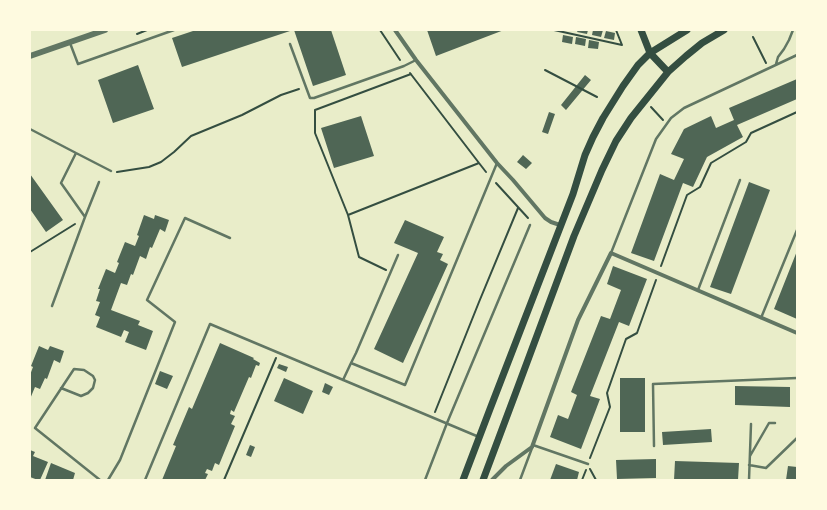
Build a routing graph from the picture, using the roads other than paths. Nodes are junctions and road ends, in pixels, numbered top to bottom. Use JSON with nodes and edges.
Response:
{"nodes":[{"id":1,"x":105,"y":30,"type":"edge"},
{"id":2,"x":174,"y":30,"type":"edge"},
{"id":3,"x":395,"y":30,"type":"edge"},
{"id":4,"x":641,"y":30,"type":"edge"},
{"id":5,"x":687,"y":30,"type":"edge"},
{"id":6,"x":724,"y":30,"type":"edge"},
{"id":7,"x":793,"y":30,"type":"edge"},
{"id":8,"x":70,"y":42,"type":"junction"},
{"id":9,"x":290,"y":44,"type":"dead end"},
{"id":10,"x":650,"y":52,"type":"junction"},
{"id":11,"x":797,"y":55,"type":"edge"},
{"id":12,"x":30,"y":56,"type":"edge"},
{"id":13,"x":416,"y":60,"type":"junction"},
{"id":14,"x":775,"y":64,"type":"junction"},
{"id":15,"x":668,"y":72,"type":"junction"},
{"id":16,"x":30,"y":129,"type":"edge"},
{"id":17,"x":76,"y":153,"type":"junction"},
{"id":18,"x":497,"y":163,"type":"junction"},
{"id":19,"x":112,"y":172,"type":"road end"},
{"id":20,"x":740,"y":180,"type":"dead end"},
{"id":21,"x":99,"y":182,"type":"dead end"},
{"id":22,"x":85,"y":218,"type":"junction"},
{"id":23,"x":530,"y":225,"type":"dead end"},
{"id":24,"x":560,"y":225,"type":"junction"},
{"id":25,"x":797,"y":230,"type":"edge"},
{"id":26,"x":230,"y":238,"type":"dead end"},
{"id":27,"x":610,"y":253,"type":"junction"},
{"id":28,"x":398,"y":255,"type":"dead end"},
{"id":29,"x":697,"y":291,"type":"junction"},
{"id":30,"x":52,"y":306,"type":"dead end"},
{"id":31,"x":761,"y":318,"type":"junction"},
{"id":32,"x":797,"y":333,"type":"edge"},
{"id":33,"x":351,"y":363,"type":"junction"},
{"id":34,"x":797,"y":378,"type":"edge"},
{"id":35,"x":343,"y":380,"type":"junction"},
{"id":36,"x":61,"y":388,"type":"junction"},
{"id":37,"x":447,"y":423,"type":"junction"},
{"id":38,"x":774,"y":423,"type":"dead end"},
{"id":39,"x":751,"y":424,"type":"dead end"},
{"id":40,"x":479,"y":437,"type":"junction"},
{"id":41,"x":797,"y":438,"type":"edge"},
{"id":42,"x":532,"y":446,"type":"junction"},
{"id":43,"x":654,"y":446,"type":"dead end"},
{"id":44,"x":750,"y":456,"type":"junction"},
{"id":45,"x":588,"y":464,"type":"road end"},
{"id":46,"x":749,"y":465,"type":"junction"},
{"id":47,"x":100,"y":480,"type":"edge"},
{"id":48,"x":108,"y":480,"type":"edge"},
{"id":49,"x":145,"y":480,"type":"edge"},
{"id":50,"x":425,"y":480,"type":"edge"},
{"id":51,"x":463,"y":480,"type":"edge"},
{"id":52,"x":483,"y":480,"type":"edge"},
{"id":53,"x":492,"y":480,"type":"edge"},
{"id":54,"x":520,"y":480,"type":"edge"},
{"id":55,"x":749,"y":480,"type":"edge"}],
"edges":[{"from":1,"to":8,"type":"street"},
{"from":2,"to":8,"type":"lane"},
{"from":3,"to":13,"type":"street"},
{"from":4,"to":10,"type":"main road"},
{"from":5,"to":10,"type":"main road"},
{"from":6,"to":15,"type":"main road"},
{"from":7,"to":14,"type":"lane"},
{"from":8,"to":12,"type":"street"},
{"from":9,"to":13,"type":"lane"},
{"from":10,"to":15,"type":"main road"},
{"from":10,"to":24,"type":"main road"},
{"from":11,"to":14,"type":"lane"},
{"from":13,"to":18,"type":"street"},
{"from":14,"to":27,"type":"lane"},
{"from":15,"to":52,"type":"main road"},
{"from":16,"to":17,"type":"lane"},
{"from":17,"to":19,"type":"lane"},
{"from":17,"to":22,"type":"lane"},
{"from":18,"to":24,"type":"street"},
{"from":18,"to":33,"type":"lane"},
{"from":20,"to":29,"type":"lane"},
{"from":21,"to":22,"type":"lane"},
{"from":22,"to":30,"type":"lane"},
{"from":23,"to":37,"type":"lane"},
{"from":24,"to":40,"type":"main road"},
{"from":25,"to":31,"type":"lane"},
{"from":26,"to":48,"type":"lane"},
{"from":27,"to":29,"type":"street"},
{"from":27,"to":42,"type":"street"},
{"from":28,"to":33,"type":"lane"},
{"from":29,"to":31,"type":"street"},
{"from":31,"to":32,"type":"street"},
{"from":33,"to":35,"type":"lane"},
{"from":34,"to":43,"type":"lane"},
{"from":35,"to":37,"type":"lane"},
{"from":35,"to":49,"type":"lane"},
{"from":36,"to":36,"type":"lane"},
{"from":36,"to":47,"type":"lane"},
{"from":37,"to":40,"type":"lane"},
{"from":37,"to":50,"type":"lane"},
{"from":38,"to":44,"type":"lane"},
{"from":39,"to":44,"type":"lane"},
{"from":40,"to":51,"type":"main road"},
{"from":41,"to":46,"type":"lane"},
{"from":42,"to":45,"type":"lane"},
{"from":42,"to":53,"type":"street"},
{"from":42,"to":54,"type":"lane"},
{"from":44,"to":46,"type":"lane"},
{"from":46,"to":55,"type":"lane"}]}
